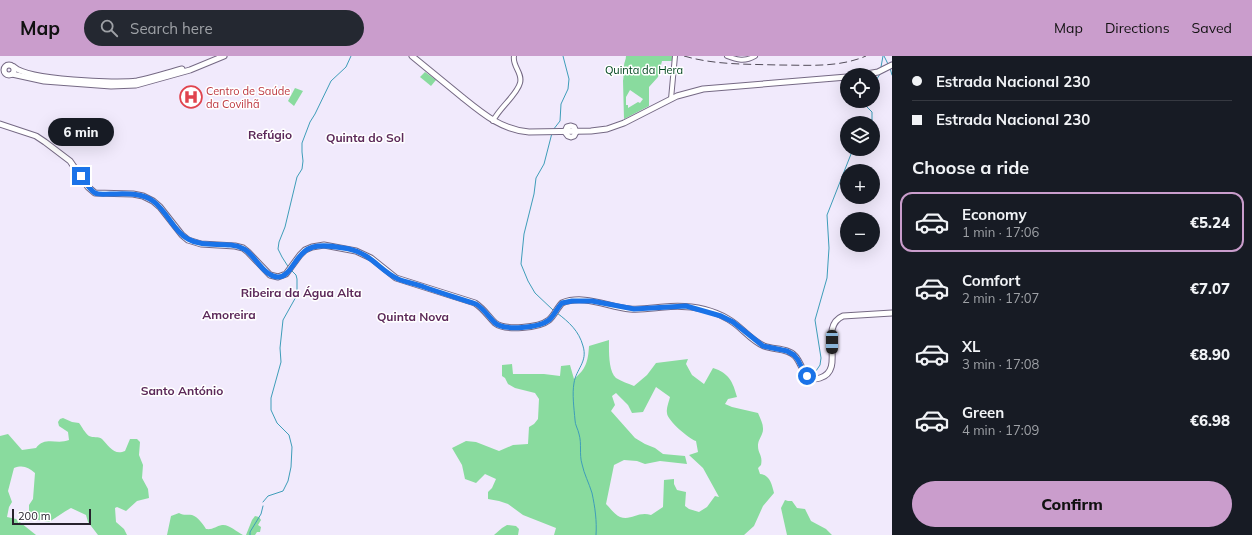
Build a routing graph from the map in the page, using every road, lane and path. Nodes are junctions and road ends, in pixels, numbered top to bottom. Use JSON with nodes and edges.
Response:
{"nodes":[{"id":1,"x":219,"y":56,"type":"edge"},
{"id":2,"x":224,"y":56,"type":"edge"},
{"id":3,"x":412,"y":56,"type":"edge"},
{"id":4,"x":514,"y":56,"type":"edge"},
{"id":5,"x":675,"y":56,"type":"edge"},
{"id":6,"x":727,"y":56,"type":"edge"},
{"id":7,"x":755,"y":56,"type":"edge"},
{"id":8,"x":0,"y":63,"type":"edge"},
{"id":9,"x":7,"y":65,"type":"junction"},
{"id":10,"x":892,"y":65,"type":"edge"},
{"id":11,"x":14,"y":67,"type":"junction"},
{"id":12,"x":2,"y":70,"type":"edge"},
{"id":13,"x":880,"y":71,"type":"edge"},
{"id":14,"x":12,"y":74,"type":"junction"},
{"id":15,"x":840,"y":78,"type":"edge"},
{"id":16,"x":671,"y":99,"type":"junction"},
{"id":17,"x":496,"y":117,"type":"junction"},
{"id":18,"x":0,"y":124,"type":"edge"},
{"id":19,"x":892,"y":313,"type":"edge"}],
"edges":[{"from":1,"to":11,"type":"main road"},
{"from":2,"to":14,"type":"main road"},
{"from":3,"to":17,"type":"main road"},
{"from":4,"to":17,"type":"street"},
{"from":5,"to":16,"type":"street"},
{"from":6,"to":7,"type":"street"},
{"from":8,"to":9,"type":"main road"},
{"from":9,"to":11,"type":"main road"},
{"from":9,"to":12,"type":"main road"},
{"from":10,"to":13,"type":"main road"},
{"from":11,"to":14,"type":"main road"},
{"from":12,"to":14,"type":"main road"},
{"from":15,"to":16,"type":"main road"},
{"from":16,"to":17,"type":"main road"},
{"from":18,"to":19,"type":"main road"}]}
